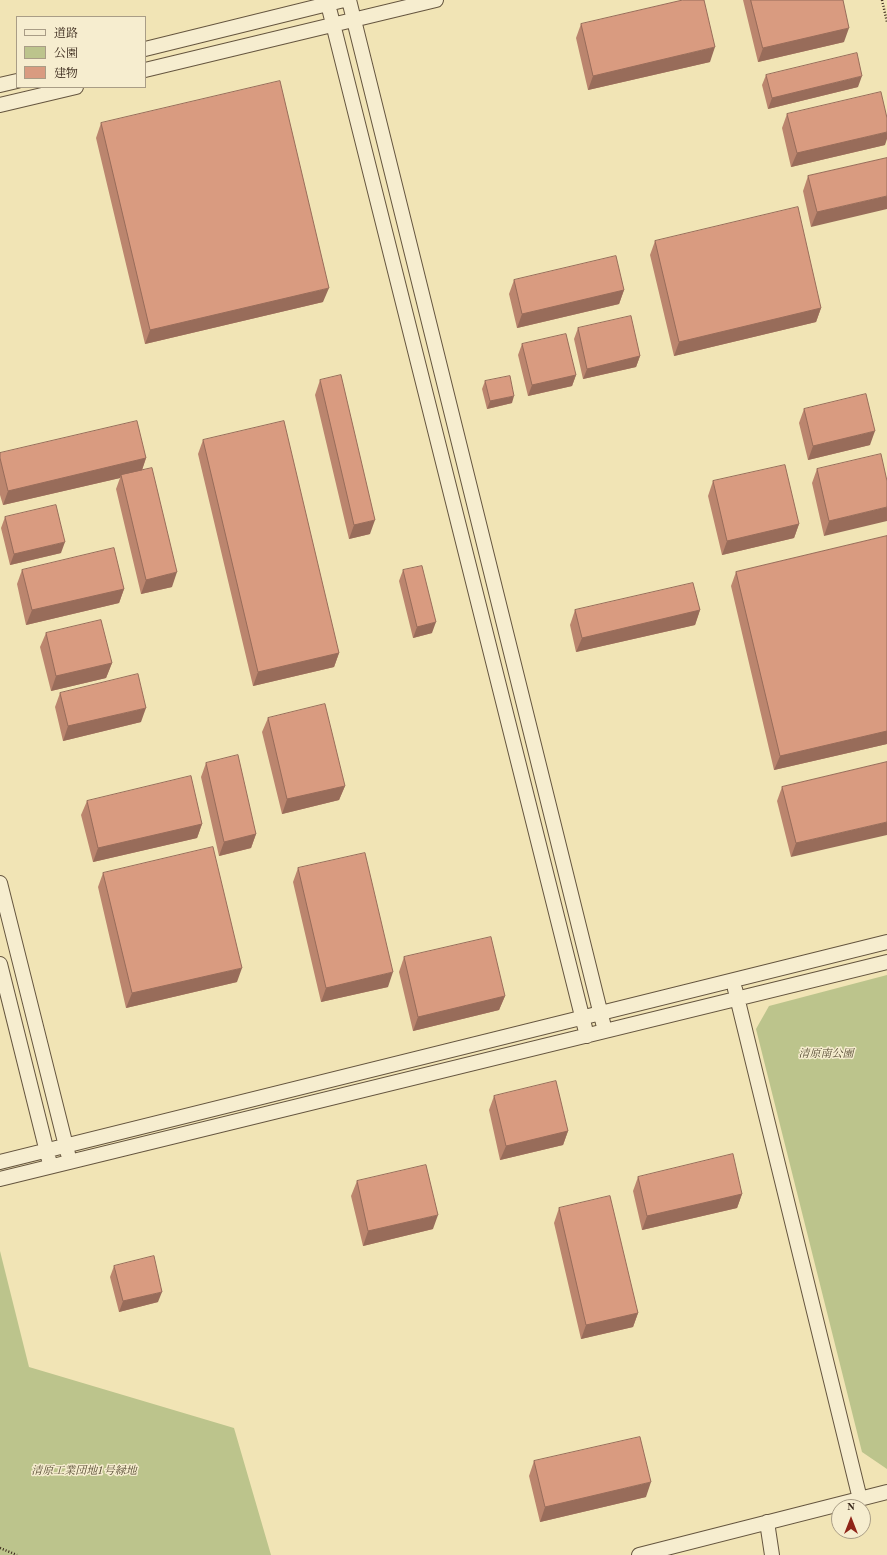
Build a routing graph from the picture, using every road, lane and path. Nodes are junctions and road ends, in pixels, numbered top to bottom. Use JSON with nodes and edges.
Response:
{"nodes":[{"id":1,"x":344,"y":0,"type":"edge"},
{"id":2,"x":349,"y":0,"type":"edge"},
{"id":3,"x":436,"y":0,"type":"edge"},
{"id":4,"x":882,"y":0,"type":"edge"},
{"id":5,"x":328,"y":2,"type":"edge"},
{"id":6,"x":354,"y":20,"type":"junction"},
{"id":7,"x":887,"y":22,"type":"edge"},
{"id":8,"x":334,"y":25,"type":"junction"},
{"id":9,"x":146,"y":49,"type":"edge"},
{"id":10,"x":146,"y":70,"type":"edge"},
{"id":11,"x":16,"y":81,"type":"edge"},
{"id":12,"x":0,"y":85,"type":"edge"},
{"id":13,"x":72,"y":88,"type":"edge"},
{"id":14,"x":0,"y":105,"type":"edge"},
{"id":15,"x":0,"y":883,"type":"edge"},
{"id":16,"x":887,"y":942,"type":"edge"},
{"id":17,"x":887,"y":962,"type":"edge"},
{"id":18,"x":0,"y":964,"type":"edge"},
{"id":19,"x":733,"y":981,"type":"junction"},
{"id":20,"x":737,"y":999,"type":"junction"},
{"id":21,"x":601,"y":1014,"type":"junction"},
{"id":22,"x":583,"y":1019,"type":"junction"},
{"id":23,"x":605,"y":1031,"type":"junction"},
{"id":24,"x":587,"y":1036,"type":"junction"},
{"id":25,"x":66,"y":1146,"type":"junction"},
{"id":26,"x":46,"y":1151,"type":"junction"},
{"id":27,"x":0,"y":1162,"type":"edge"},
{"id":28,"x":69,"y":1162,"type":"junction"},
{"id":29,"x":50,"y":1166,"type":"junction"},
{"id":30,"x":0,"y":1179,"type":"edge"},
{"id":31,"x":887,"y":1492,"type":"edge"},
{"id":32,"x":860,"y":1499,"type":"joint"},
{"id":33,"x":831,"y":1506,"type":"edge"},
{"id":34,"x":767,"y":1522,"type":"junction"},
{"id":35,"x":0,"y":1548,"type":"edge"},
{"id":36,"x":17,"y":1555,"type":"edge"},
{"id":37,"x":639,"y":1555,"type":"edge"},
{"id":38,"x":772,"y":1555,"type":"edge"}],
"edges":[{"from":1,"to":5,"type":"street"},
{"from":2,"to":6,"type":"street"},
{"from":3,"to":6,"type":"street"},
{"from":4,"to":7,"type":"path"},
{"from":5,"to":8,"type":"street"},
{"from":5,"to":9,"type":"street"},
{"from":6,"to":8,"type":"street"},
{"from":6,"to":21,"type":"street"},
{"from":8,"to":10,"type":"street"},
{"from":8,"to":22,"type":"street"},
{"from":11,"to":12,"type":"street"},
{"from":13,"to":14,"type":"street"},
{"from":15,"to":25,"type":"street"},
{"from":16,"to":19,"type":"street"},
{"from":17,"to":20,"type":"street"},
{"from":18,"to":26,"type":"street"},
{"from":19,"to":20,"type":"street"},
{"from":19,"to":21,"type":"street"},
{"from":20,"to":23,"type":"street"},
{"from":20,"to":32,"type":"street"},
{"from":21,"to":22,"type":"street"},
{"from":21,"to":23,"type":"street"},
{"from":22,"to":24,"type":"street"},
{"from":22,"to":25,"type":"street"},
{"from":23,"to":24,"type":"street"},
{"from":24,"to":28,"type":"street"},
{"from":25,"to":26,"type":"street"},
{"from":25,"to":28,"type":"street"},
{"from":26,"to":27,"type":"street"},
{"from":26,"to":29,"type":"street"},
{"from":28,"to":29,"type":"street"},
{"from":29,"to":30,"type":"street"},
{"from":31,"to":32,"type":"street"},
{"from":33,"to":34,"type":"street"},
{"from":34,"to":37,"type":"street"},
{"from":34,"to":38,"type":"street"},
{"from":35,"to":36,"type":"path"}]}
